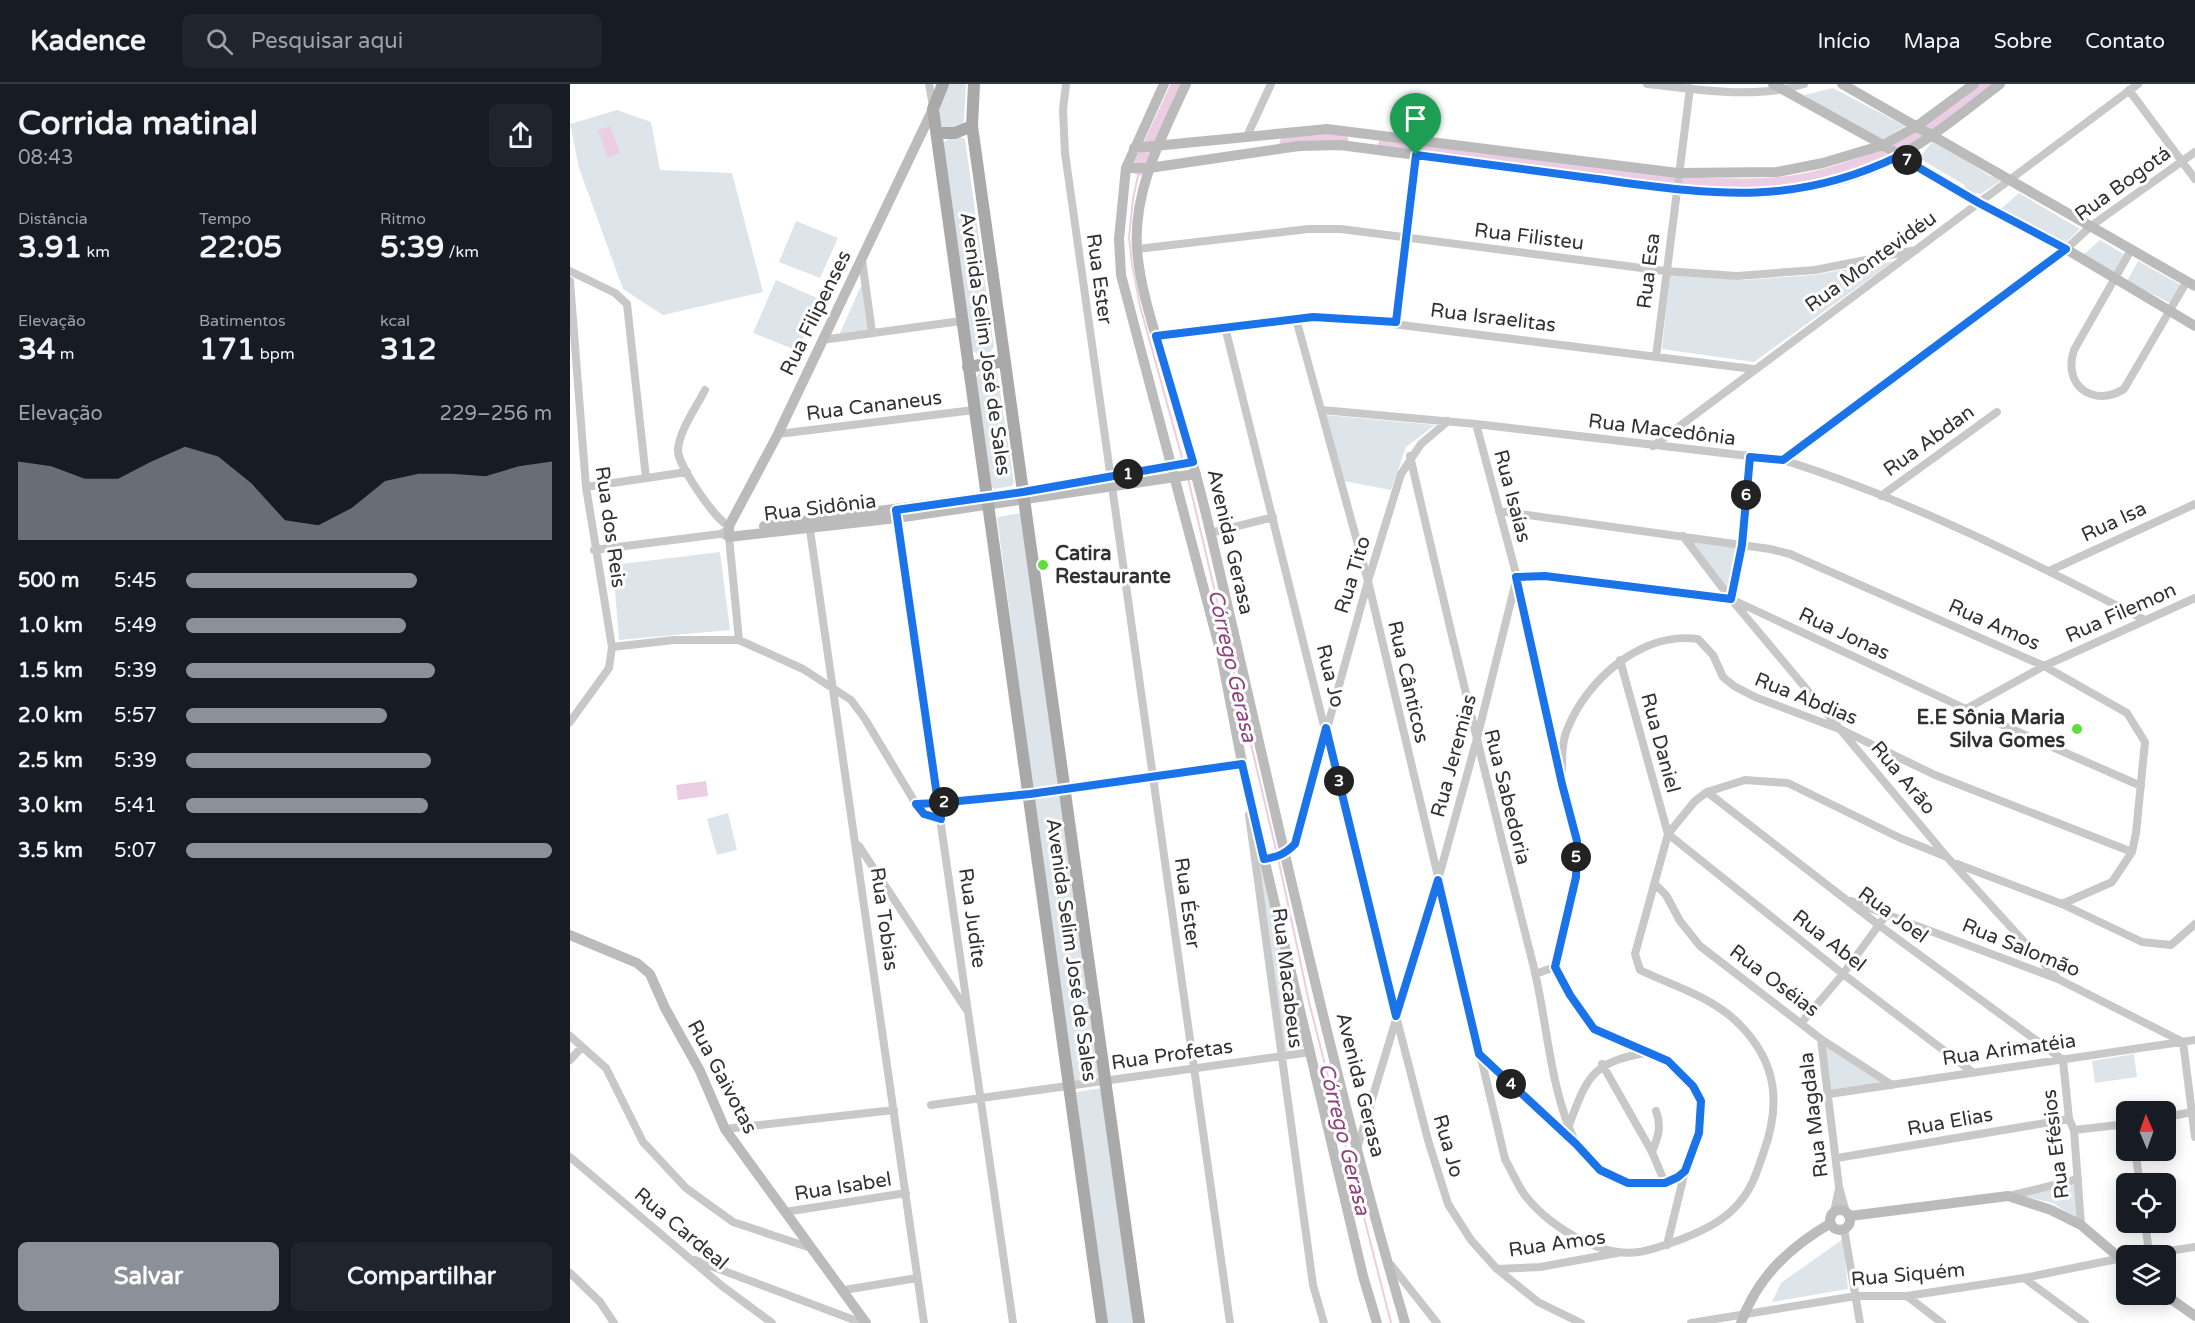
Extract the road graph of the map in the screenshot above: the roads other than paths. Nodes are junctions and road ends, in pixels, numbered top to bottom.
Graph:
1 (929, 84) edge
2 (943, 84) edge
3 (974, 84) edge
4 (1066, 84) edge
5 (1164, 84) edge
6 (1186, 84) edge
7 (1271, 84) edge
8 (1647, 84) edge
9 (1773, 84) edge
10 (1804, 84) edge
11 (1842, 84) edge
12 (1974, 84) edge
13 (2000, 84) edge
14 (2138, 84) edge
15 (1690, 88) junction
16 (1784, 90) junction
17 (2130, 90) junction
18 (933, 109) junction
19 (972, 126) junction
20 (1924, 130) junction
21 (937, 133) junction
22 (1247, 136) junction
23 (1417, 147) junction
24 (1148, 148) junction
25 (1891, 150) junction
26 (2195, 152) edge
27 (2182, 162) junction
28 (1140, 168) junction
29 (2010, 179) junction
30 (2195, 179) edge
31 (1677, 181) junction
32 (1979, 203) junction
33 (2091, 226) junction
34 (1406, 237) junction
35 (1137, 249) junction
36 (2066, 249) junction
37 (1917, 250) junction
38 (2131, 250) junction
39 (862, 260) junction
40 (570, 271) edge
41 (1665, 271) junction
42 (2115, 279) junction
43 (570, 281) edge
44 (2191, 283) edge
45 (2169, 311) junction
46 (1296, 319) junction
47 (961, 321) junction
48 (1396, 322) junction
49 (2195, 326) edge
50 (1225, 327) junction
51 (872, 332) junction
52 (1156, 336) junction
53 (822, 339) junction
54 (1656, 357) junction
55 (1005, 361) junction
56 (968, 367) junction
57 (1753, 369) junction
58 (705, 390) dead end
59 (974, 410) junction
60 (1322, 410) junction
61 (1996, 412) dead end
62 (1448, 421) junction
63 (1476, 424) junction
64 (778, 434) junction
65 (1653, 446) junction
66 (1410, 456) junction
67 (1750, 457) junction
68 (1783, 460) junction
69 (1190, 462) junction
70 (1173, 466) junction
71 (687, 471) junction
72 (1185, 476) junction
73 (646, 478) junction
74 (1111, 483) junction
75 (586, 487) junction
76 (1023, 496) junction
77 (1881, 496) junction
78 (987, 501) junction
79 (2195, 504) edge
80 (1498, 512) junction
81 (896, 514) junction
82 (1273, 518) junction
83 (810, 524) junction
84 (727, 532) junction
85 (1210, 533) junction
86 (1683, 536) junction
87 (1742, 545) junction
88 (594, 550) junction
89 (2049, 571) junction
90 (1516, 577) junction
91 (1368, 581) junction
92 (2195, 598) edge
93 (1731, 599) junction
94 (2145, 620) junction
95 (739, 640) junction
96 (612, 647) junction
97 (1620, 660) junction
98 (2044, 666) junction
99 (833, 687) junction
100 (1966, 709) junction
101 (570, 722) edge
102 (1326, 728) junction
103 (1842, 730) junction
104 (1476, 742) junction
105 (1242, 764) junction
106 (1152, 778) junction
107 (1245, 778) junction
108 (1562, 784) junction
109 (2141, 786) junction
110 (1065, 789) junction
111 (1707, 792) junction
112 (1030, 794) junction
113 (938, 803) junction
114 (916, 804) junction
115 (941, 819) junction
116 (1668, 834) junction
117 (857, 842) junction
118 (2132, 852) junction
119 (1283, 855) junction
120 (1266, 859) junction
121 (1950, 859) junction
122 (1438, 880) junction
123 (1655, 884) junction
124 (1842, 898) junction
125 (2062, 904) junction
126 (1887, 914) junction
127 (2195, 924) edge
128 (1880, 926) junction
129 (570, 935) edge
130 (1555, 967) junction
131 (1535, 974) junction
132 (1843, 974) junction
133 (2058, 979) junction
134 (968, 1012) junction
135 (1396, 1016) junction
136 (1802, 1022) junction
137 (570, 1036) edge
138 (1821, 1039) junction
139 (2195, 1040) edge
140 (2183, 1041) junction
141 (582, 1047) junction
142 (1311, 1052) junction
143 (1652, 1052) junction
144 (1479, 1054) junction
145 (1281, 1056) junction
146 (570, 1060) edge
147 (2063, 1060) junction
148 (1602, 1064) junction
149 (1194, 1067) junction
150 (1971, 1071) junction
151 (1106, 1081) junction
152 (1892, 1085) junction
153 (1069, 1086) junction
154 (1829, 1094) junction
155 (981, 1099) junction
156 (931, 1105) dead end
157 (894, 1110) junction
158 (1656, 1112) dead end
159 (2192, 1112) junction
160 (2176, 1115) edge
161 (2069, 1119) junction
162 (2116, 1125) edge
163 (1568, 1128) junction
164 (725, 1129) junction
165 (2074, 1130) junction
166 (2195, 1137) edge
167 (1576, 1144) junction
168 (1358, 1149) junction
169 (1652, 1152) junction
170 (570, 1157) edge
171 (1837, 1158) junction
172 (1685, 1171) junction
173 (2078, 1179) junction
174 (1665, 1183) junction
175 (1839, 1187) junction
176 (906, 1193) junction
177 (2008, 1196) junction
178 (785, 1212) junction
179 (1848, 1214) junction
180 (1833, 1218) junction
181 (2081, 1225) junction
182 (1844, 1229) junction
183 (1667, 1245) junction
184 (2195, 1246) edge
185 (812, 1249) junction
186 (2176, 1249) edge
187 (1622, 1252) junction
188 (2116, 1253) edge
189 (1384, 1254) junction
190 (689, 1258) junction
191 (2116, 1262) edge
192 (1497, 1269) junction
193 (570, 1274) edge
194 (917, 1278) junction
195 (2024, 1278) junction
196 (844, 1290) junction
197 (1856, 1296) junction
198 (1907, 1296) junction
199 (2176, 1303) edge
200 (2194, 1316) edge
201 (1743, 1318) edge
202 (614, 1323) edge
203 (772, 1323) edge
204 (864, 1323) edge
205 (924, 1323) edge
206 (1012, 1323) edge
207 (1102, 1323) edge
208 (1139, 1323) edge
209 (1230, 1323) edge
210 (1324, 1323) edge
211 (1377, 1323) edge
212 (1405, 1323) edge
213 (1437, 1323) edge
214 (1581, 1323) edge
215 (1691, 1323) edge
216 (1860, 1323) edge
217 (1942, 1323) edge
218 (2085, 1323) edge

1 - 18 street
2 - 18 main road
3 - 19 main road, Avenida Selim José de Sales
4 - 74 street, Rua Ester
5 - 24 street, Avenida Gerasa
6 - 24 street, Avenida Gerasa
7 - 22 street
8 - 15 street
9 - 16 street
10 - 16 street
11 - 20 street
12 - 20 street
13 - 20 street
14 - 17 street, Rua Montevidéu
15 - 16 street
15 - 31 street, Rua Esa
16 - 25 street
17 - 27 street
17 - 29 street, Rua Montevidéu
18 - 21 main road, Avenida Selim José de Sales
18 - 39 street, Rua Filipenses
19 - 21 main road
19 - 55 main road, Avenida Selim José de Sales
20 - 25 street
20 - 25 street
20 - 29 street
21 - 47 main road, Avenida Selim José de Sales
22 - 23 street
22 - 24 street
23 - 28 street
23 - 31 street
23 - 31 street
23 - 34 street
24 - 28 street, Avenida Gerasa
24 - 28 street
25 - 31 street
25 - 31 street
25 - 32 street
26 - 27 street, Rua Bogotá
27 - 30 street
27 - 33 street, Rua Bogotá
28 - 35 street, Avenida Gerasa
28 - 70 street, Avenida Gerasa
29 - 32 street, Rua Montevidéu
29 - 33 street
31 - 41 street, Rua Esa
32 - 36 street
32 - 37 street, Rua Montevidéu
33 - 36 street, Rua Bogotá
33 - 38 street
34 - 35 street, Rua Filisteu
34 - 41 street, Rua Filisteu
34 - 48 street
35 - 52 street, Avenida Gerasa
36 - 42 street
36 - 68 street, Rua Bogotá
37 - 41 street, Rua Filisteu
37 - 57 street, Rua Montevidéu
38 - 42 street
38 - 44 street
39 - 51 street
39 - 53 street, Rua Filipenses
40 - 73 street
41 - 54 street, Rua Esa
42 - 45 street
42 - 45 street
43 - 75 street, Rua dos Reis
44 - 45 street
45 - 49 street
46 - 48 street, Rua Israelitas
46 - 50 street, Rua Israelitas
46 - 60 street, Rua Cânticos
47 - 51 street
47 - 56 main road, Avenida Selim José de Sales
48 - 54 street, Rua Israelitas
50 - 52 street, Rua Israelitas
50 - 82 street, Rua Jo
51 - 53 street
52 - 69 street, Avenida Gerasa
53 - 64 street, Rua Filipenses
54 - 57 street, Rua Israelitas
55 - 56 main road
55 - 76 main road, Avenida Selim José de Sales
56 - 59 main road, Avenida Selim José de Sales
57 - 65 street, Rua Montevidéu
58 - 71 street
59 - 64 street, Rua Cananeus
59 - 78 main road, Avenida Selim José de Sales
60 - 62 street, Rua Macedônia
60 - 91 street, Rua Cânticos
61 - 77 street, Rua Abdan
62 - 63 street, Rua Macedônia
62 - 66 street, Rua Tito
63 - 65 street, Rua Macedônia
63 - 80 street, Rua Isaías
64 - 84 street, Rua Filipenses
65 - 67 street, Rua Macedônia
66 - 91 street, Rua Tito
66 - 104 street, Rua Sabedoria
67 - 68 street, Rua Macedônia
67 - 87 street
68 - 77 street, Rua Macedônia
69 - 70 street, Rua Sidônia
69 - 72 street, Avenida Gerasa
70 - 72 street, Avenida Gerasa
70 - 74 street, Rua Sidônia
71 - 73 street
71 - 84 street
72 - 74 street, Rua Sidônia
72 - 85 street, Avenida Gerasa
72 - 105 street, Avenida Gerasa
73 - 75 street
74 - 76 street, Rua Sidônia
74 - 106 street, Rua Éster
75 - 88 street, Rua dos Reis
76 - 78 street, Rua Sidônia
76 - 110 main road, Avenida Selim José de Sales
77 - 89 street, Rua Macedônia
78 - 81 street, Rua Sidônia
78 - 112 main road, Avenida Selim José de Sales
79 - 89 street, Rua Isa
80 - 86 street, Rua Amos
80 - 90 street, Rua Isaías
81 - 83 street, Rua Sidônia
81 - 113 street, Rua Judite
82 - 85 street
82 - 102 street, Rua Jo
83 - 84 street, Rua Sidônia
83 - 99 street, Rua Tobias
84 - 88 street, Rua Sidônia
84 - 95 street
85 - 119 street, Avenida Gerasa
86 - 87 street, Rua Amos
86 - 93 street, Rua Arão
87 - 93 street
87 - 98 street, Rua Amos
88 - 96 street, Rua dos Reis
89 - 94 street, Rua Macedônia
90 - 93 street, Rua Jonas
90 - 104 street, Rua Jeremias
90 - 108 street, Rua Isaías
91 - 102 street, Rua Tito
91 - 122 street, Rua Cânticos
92 - 94 street, Rua Filemon
93 - 100 street, Rua Jonas
93 - 103 street, Rua Arão
94 - 98 street, Rua Filemon
95 - 96 street
95 - 99 street
96 - 101 street, Rua dos Reis
97 - 103 street, Rua Abdias
97 - 108 street, Rua Abdias
97 - 116 street, Rua Daniel
98 - 100 street, Rua Filemon
98 - 109 street, Rua Amos
99 - 114 street
99 - 117 street, Rua Tobias
100 - 109 street, Rua Jonas
102 - 119 street, Rua Tito
102 - 135 street, Rua Jo
103 - 118 street, Rua Abdias
103 - 121 street, Rua Arão
104 - 122 street, Rua Jeremias
104 - 131 street, Rua Sabedoria
105 - 106 street
105 - 107 street, Avenida Gerasa
106 - 110 street
106 - 149 street, Rua Éster
107 - 120 street, Avenida Gerasa
107 - 145 street, Rua Macabeus
108 - 130 street, Rua Isaías
109 - 118 street, Rua Amos
110 - 112 street
110 - 151 main road, Avenida Selim José de Sales
111 - 116 street, Rua Amos
111 - 121 street, Rua Amos
111 - 124 street, Rua Joel
112 - 113 street
112 - 153 main road, Avenida Selim José de Sales
113 - 114 street
113 - 115 street, Rua Judite
114 - 115 street
115 - 134 street, Rua Judite
116 - 123 street, Rua Amos
116 - 132 street, Rua Abel
117 - 134 street
117 - 157 street, Rua Tobias
118 - 125 street, Rua Amos
119 - 120 street
119 - 168 street, Avenida Gerasa
120 - 142 street, Avenida Gerasa
121 - 125 street, Rua Amos
121 - 133 street, Rua Arão
122 - 135 street, Rua Jeremias
122 - 144 street, Rua Cânticos
123 - 136 street, Rua Oséias
123 - 183 street, Rua Amos
124 - 126 street, Rua Salomão
124 - 128 street, Rua Joel
125 - 127 street
126 - 128 street
126 - 133 street, Rua Salomão
128 - 132 street
128 - 147 street, Rua Joel
129 - 164 street, Rua Gaivotas
130 - 131 street
130 - 143 street
131 - 163 street, Rua Sabedoria
132 - 136 street
132 - 150 street, Rua Abel
133 - 140 street, Rua Salomão
134 - 155 street, Rua Judite
135 - 168 street, Rua Jeremias
135 - 192 street, Rua Jo
136 - 138 street, Rua Oséias
137 - 141 street
138 - 152 street, Rua Oséias
138 - 154 street, Rua Magdala
139 - 140 street, Rua Arimatéia
140 - 147 street, Rua Arimatéia
140 - 159 street
141 - 146 street
141 - 185 street
142 - 145 street, Rua Profetas
142 - 211 street, Avenida Gerasa
143 - 148 street
143 - 172 street
144 - 167 street
144 - 187 street, Rua Amos
145 - 149 street, Rua Profetas
145 - 210 street, Rua Macabeus
147 - 150 street, Rua Arimatéia
147 - 161 street, Rua Efésios
148 - 163 street
148 - 169 street
149 - 151 street, Rua Profetas
149 - 209 street, Rua Éster
150 - 152 street, Rua Arimatéia
151 - 153 street, Rua Profetas
151 - 208 main road, Avenida Selim José de Sales
152 - 154 street, Rua Arimatéia
153 - 155 street, Rua Profetas
153 - 207 main road, Avenida Selim José de Sales
154 - 171 street, Rua Magdala
155 - 156 street, Rua Profetas
155 - 206 street, Rua Judite
157 - 164 street
157 - 176 street, Rua Tobias
158 - 169 street
159 - 160 street
159 - 166 street
161 - 165 street, Rua Efésios
161 - 171 street, Rua Elias
162 - 165 street
163 - 167 street, Rua Sabedoria
164 - 178 street, Rua Gaivotas
165 - 173 street, Rua Efésios
167 - 174 street
168 - 189 street, Avenida Gerasa
169 - 174 street
170 - 190 street, Rua Cardeal
171 - 175 street, Rua Magdala
172 - 174 street
172 - 183 street
173 - 177 street
173 - 181 street, Rua Efésios
175 - 179 street, Rua Magdala
175 - 180 street, Rua Magdala
176 - 178 street, Rua Isabel
176 - 194 street, Rua Tobias
177 - 179 street
177 - 181 street
178 - 185 street, Rua Gaivotas
179 - 180 street
179 - 182 street
180 - 182 street
180 - 201 street
181 - 188 street
182 - 197 street
183 - 187 street, Rua Amos
184 - 186 street
185 - 196 street, Rua Gaivotas
187 - 192 street, Rua Amos
189 - 212 street, Avenida Gerasa
189 - 213 street
190 - 203 street, Rua Cardeal
190 - 204 street
191 - 195 street, Rua Siquém
192 - 214 street, Rua Jo
193 - 202 street
194 - 196 street
194 - 205 street, Rua Tobias
195 - 198 street, Rua Siquém
195 - 218 street
196 - 204 street, Rua Gaivotas
197 - 198 street, Rua Siquém
197 - 201 street, Rua Siquém
197 - 216 street
198 - 217 street
199 - 200 street
201 - 215 street, Rua Siquém

